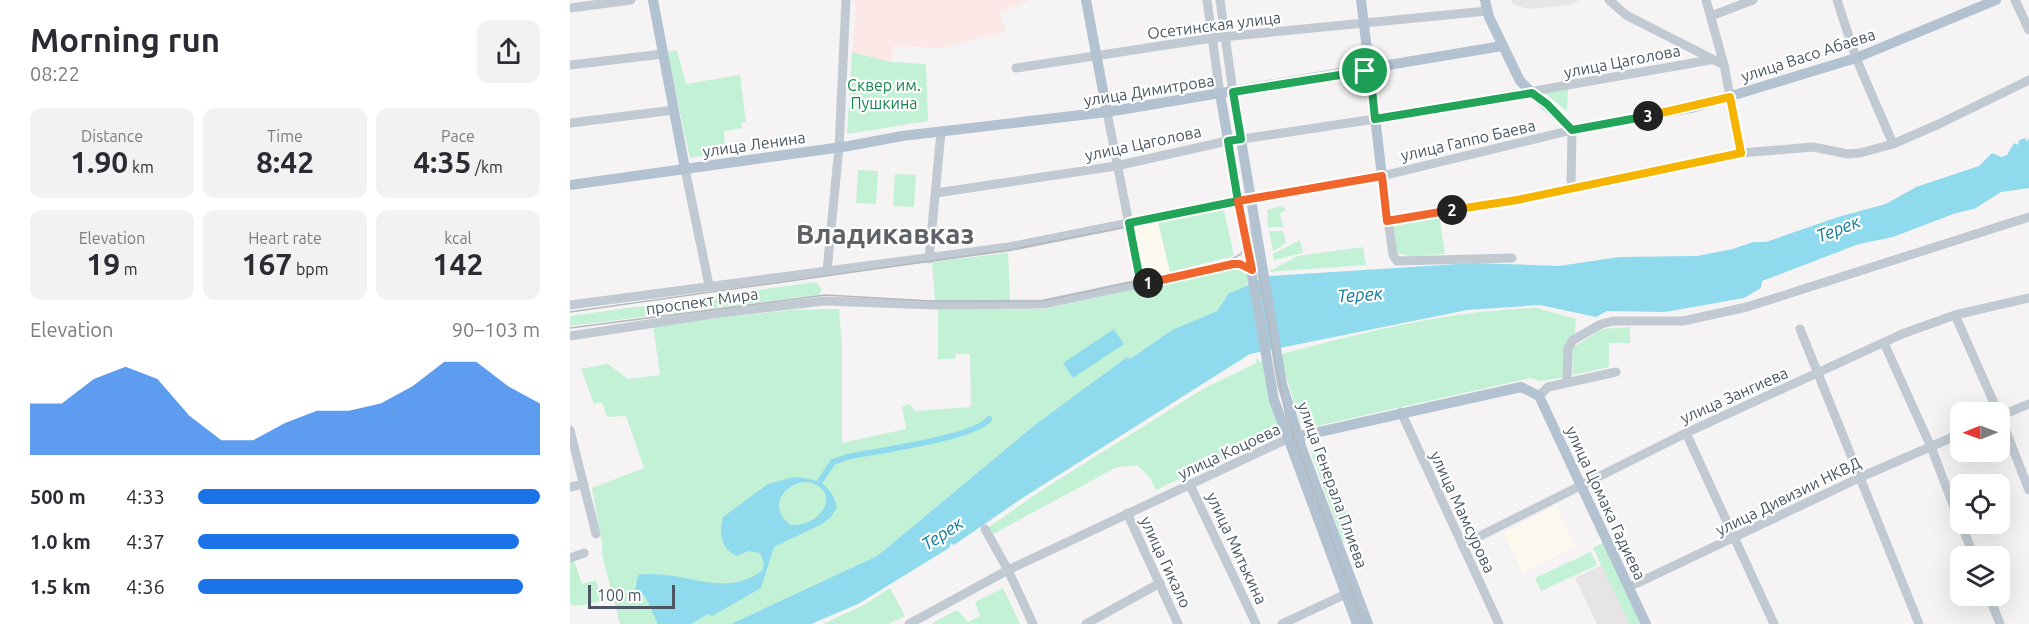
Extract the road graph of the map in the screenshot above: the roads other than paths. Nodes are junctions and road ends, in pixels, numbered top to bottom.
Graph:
1 (631, 0) edge
2 (653, 0) edge
3 (846, 0) edge
4 (1086, 0) edge
5 (1207, 0) edge
6 (1220, 0) edge
7 (1361, 0) edge
8 (1609, 0) edge
9 (1706, 0) edge
10 (1753, 0) edge
11 (1837, 0) edge
12 (1996, 0) edge
13 (2015, 0) edge
14 (1486, 6) edge
15 (570, 8) edge
16 (1711, 16) junction
17 (1363, 24) junction
18 (2029, 30) edge
19 (1224, 37) junction
20 (1212, 38) junction
21 (1502, 46) junction
22 (663, 54) junction
23 (1097, 57) junction
24 (1856, 58) junction
25 (1710, 60) junction
26 (570, 65) edge
27 (1724, 66) junction
28 (1016, 68) dead end
29 (1370, 70) junction
30 (2029, 80) edge
31 (1233, 92) junction
32 (1532, 93) junction
33 (1220, 94) junction
34 (1730, 97) junction
35 (674, 110) junction
36 (1107, 112) junction
37 (1375, 119) junction
38 (570, 123) edge
39 (1572, 130) junction
40 (941, 132) junction
41 (1241, 139) junction
42 (1228, 141) junction
43 (1893, 144) junction
44 (839, 147) junction
45 (1741, 153) junction
46 (1116, 166) junction
47 (685, 168) junction
48 (1382, 176) junction
49 (570, 185) edge
50 (1571, 188) junction
51 (936, 193) junction
52 (1251, 200) junction
53 (1238, 201) junction
54 (2029, 216) edge
55 (1387, 221) junction
56 (1129, 223) junction
57 (1512, 258) dead end
58 (929, 259) junction
59 (827, 271) junction
60 (1256, 271) junction
61 (708, 281) junction
62 (1141, 285) junction
63 (2029, 297) edge
64 (570, 304) edge
65 (1955, 315) junction
66 (1800, 330) dead end
67 (570, 336) edge
68 (1884, 343) junction
69 (1616, 372) dead end
70 (1818, 375) junction
71 (1567, 382) junction
72 (1539, 396) junction
73 (1993, 402) edge
74 (2029, 404) edge
75 (2010, 411) edge
76 (1401, 412) junction
77 (570, 430) edge
78 (1686, 433) junction
79 (1293, 438) junction
80 (1950, 438) edge
81 (2010, 442) edge
82 (1931, 447) junction
83 (1861, 477) junction
84 (1581, 483) junction
85 (584, 484) junction
86 (1190, 485) junction
87 (570, 487) edge
88 (2029, 490) edge
89 (1950, 495) edge
90 (1127, 513) junction
91 (985, 529) dead end
92 (596, 534) dead end
93 (1736, 538) junction
94 (1462, 545) junction
95 (584, 553) dead end
96 (570, 558) edge
97 (1008, 570) junction
98 (1160, 583) junction
99 (1629, 587) junction
100 (1350, 592) junction
101 (1993, 606) edge
102 (909, 624) edge
103 (1033, 624) edge
104 (1086, 624) edge
105 (1178, 624) edge
106 (1256, 624) edge
107 (1282, 624) edge
108 (1357, 624) edge
109 (1368, 624) edge
110 (1499, 624) edge
111 (1646, 624) edge
112 (1774, 624) edge
113 (1919, 624) edge
114 (2000, 624) edge

1 - 15 street
2 - 22 main road
3 - 44 street
4 - 23 main road
5 - 20 street
6 - 19 street
7 - 17 main road
8 - 25 street
9 - 16 street
10 - 16 street
11 - 24 street
12 - 24 main road, улица Васо Абаева
13 - 18 street
14 - 17 street, Осетинская улица
14 - 21 main road
16 - 27 street
17 - 19 street, Осетинская улица
17 - 29 main road
19 - 20 street, Осетинская улица
19 - 31 street
20 - 23 street, Осетинская улица
20 - 33 street
21 - 29 main road, улица Димитрова
21 - 32 main road
22 - 26 street
22 - 35 main road
23 - 28 street, Осетинская улица
23 - 36 main road
24 - 34 main road, улица Васо Абаева
24 - 43 street
25 - 27 street
25 - 32 street, улица Цаголова
27 - 34 street
29 - 31 main road, улица Димитрова
29 - 37 main road
30 - 43 street
31 - 33 main road, улица Димитрова
31 - 41 main road
32 - 37 street, улица Цаголова
32 - 39 main road
33 - 36 main road, улица Димитрова
33 - 42 main road
34 - 39 main road, улица Гаппо Баева
34 - 45 street
35 - 38 street
35 - 47 main road
36 - 40 main road, улица Димитрова
36 - 46 street
37 - 41 street, улица Цаголова
37 - 48 main road
39 - 48 street, улица Гаппо Баева
39 - 50 street
40 - 44 main road, улица Ленина
40 - 51 street
41 - 42 street, улица Цаголова
41 - 52 main road
42 - 46 street, улица Цаголова
42 - 53 main road
43 - 45 street
44 - 47 main road, улица Ленина
44 - 59 street
45 - 50 street
46 - 51 street, улица Цаголова
46 - 56 street
47 - 49 main road, улица Ленина
47 - 61 street
48 - 52 main road, улица Гаппо Баева
48 - 55 street
50 - 55 street
51 - 58 street
52 - 53 main road, улица Гаппо Баева
52 - 60 main road
53 - 56 street, улица Гаппо Баева
53 - 60 main road
54 - 71 street
55 - 57 street
56 - 58 street, улица Гаппо Баева
56 - 62 street
58 - 59 street, проспект Мира
59 - 61 street, проспект Мира
60 - 62 street, проспект Мира
60 - 79 main road, улица Генерала Плиева
61 - 64 street, проспект Мира
62 - 67 street, проспект Мира
63 - 65 street, улица Зангиева
65 - 68 street, улица Зангиева
65 - 73 street
66 - 70 street
68 - 70 street, улица Зангиева
68 - 82 street
69 - 71 street
70 - 78 street, улица Зангиева
70 - 83 street
71 - 72 street
72 - 76 main road, улица Коцоева
72 - 84 main road, улица Цомака Гадиева
74 - 75 street
76 - 79 main road, улица Коцоева
76 - 94 street, улица Мамсурова
77 - 85 street
78 - 84 street, улица Зангиева
78 - 93 street
79 - 86 street, улица Коцоева
79 - 100 main road, улица Генерала Плиева
80 - 82 street, улица Дивизии НКВД
81 - 88 street
82 - 83 street, улица Дивизии НКВД
82 - 89 street
83 - 93 street, улица Дивизии НКВД
83 - 113 street
84 - 94 street, улица Зангиева
84 - 99 main road, улица Цомака Гадиева
85 - 87 street
85 - 92 street
86 - 90 street, улица Коцоева
86 - 106 street, улица Митькина
90 - 97 street, улица Коцоева
90 - 98 street, улица Гикало
91 - 97 street
93 - 99 street, улица Дивизии НКВД
93 - 112 street
94 - 110 street, улица Мамсурова
95 - 96 street
97 - 102 street, улица Коцоева
97 - 103 street
98 - 104 street
98 - 105 street, улица Гикало
99 - 111 main road, улица Цомака Гадиева
100 - 107 street
100 - 108 main road, улица Генерала Плиева
100 - 109 main road, улица Генерала Плиева
101 - 114 street

